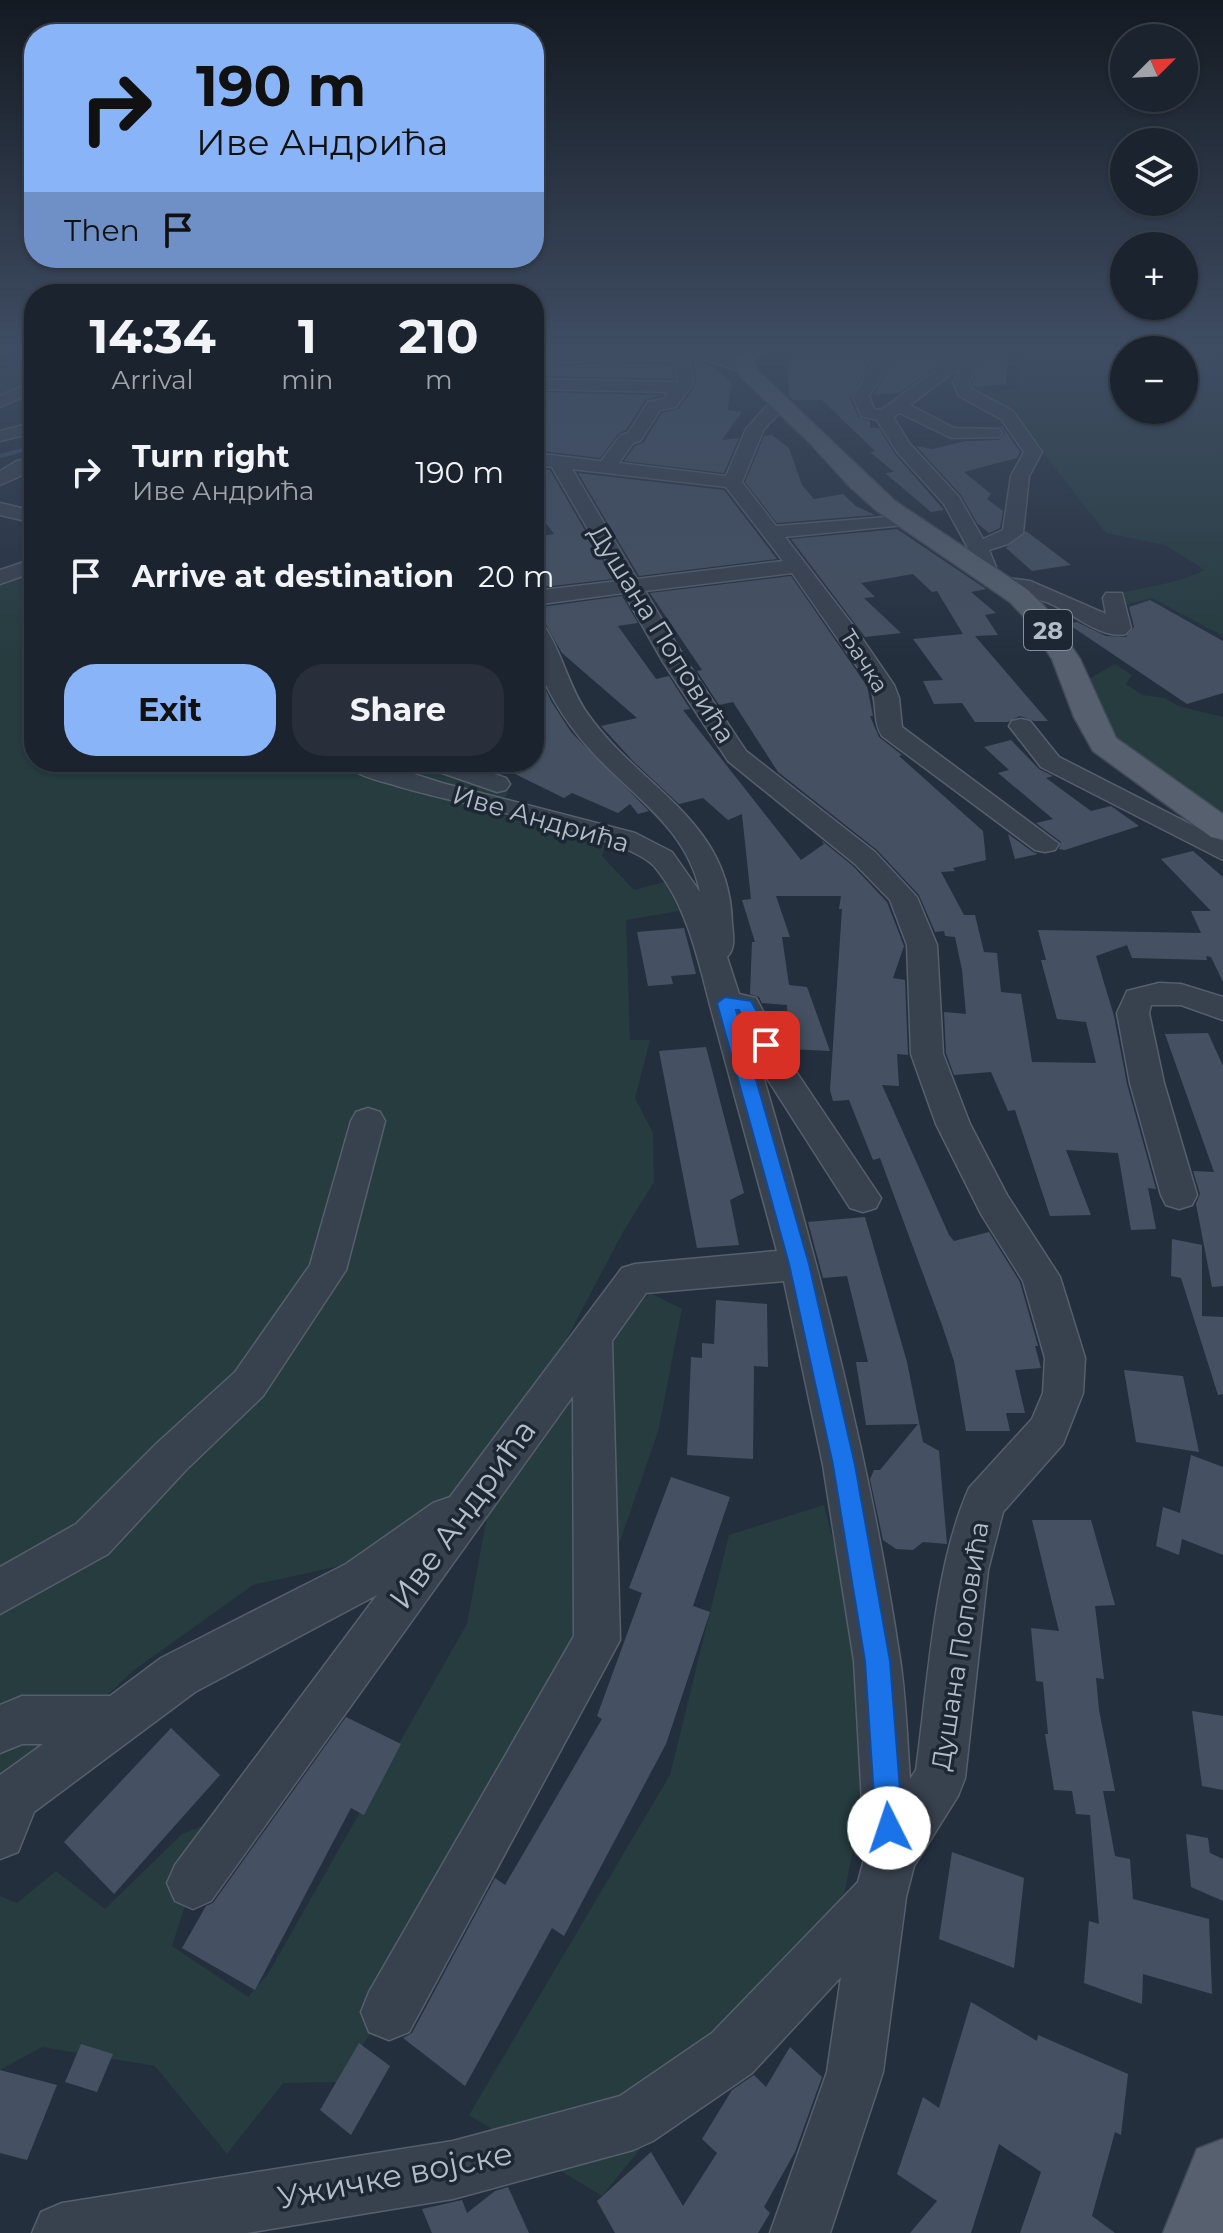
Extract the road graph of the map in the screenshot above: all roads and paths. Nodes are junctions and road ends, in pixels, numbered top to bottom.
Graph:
1 (619, 450) edge
2 (747, 450) edge
3 (826, 450) edge
4 (908, 450) edge
5 (1032, 450) edge
6 (546, 461) edge
7 (24, 465) edge
8 (606, 468) junction
9 (0, 479) edge
10 (732, 482) junction
11 (0, 509) edge
12 (24, 514) edge
13 (24, 517) edge
14 (904, 519) junction
15 (0, 520) edge
16 (770, 533) junction
17 (797, 566) junction
18 (986, 567) junction
19 (24, 568) edge
20 (0, 578) edge
21 (630, 588) junction
22 (544, 597) edge
23 (1114, 598) dead end
24 (544, 650) edge
25 (1021, 726) dead end
26 (380, 772) edge
27 (464, 772) edge
28 (598, 830) junction
29 (1223, 830) edge
30 (1045, 844) dead end
31 (1223, 852) edge
32 (721, 986) junction
33 (1223, 1009) edge
34 (368, 1121) dead end
35 (1179, 1195) dead end
36 (863, 1198) dead end
37 (799, 1264) junction
38 (592, 1337) junction
39 (474, 1498) junction
40 (0, 1592) edge
41 (117, 1720) junction
42 (0, 1729) edge
43 (0, 1834) edge
44 (886, 1876) junction
45 (193, 1883) dead end
46 (389, 2012) dead end
47 (1223, 2175) edge
48 (62, 2233) edge
49 (800, 2233) edge
50 (1200, 2233) edge

1 - 8 street
2 - 10 street
3 - 14 main road, 28
4 - 18 street
5 - 18 street
6 - 8 street
6 - 21 street, Душана Поповића
7 - 9 street
8 - 10 street
10 - 16 street, Ђачка
11 - 12 street
13 - 15 street
14 - 16 street
14 - 18 main road, 28
16 - 17 street, Ђачка
17 - 21 street
17 - 30 street, Ђачка
18 - 23 street
18 - 29 main road, 28
19 - 20 street
21 - 22 street
21 - 44 street, Душана Поповића
24 - 32 street
25 - 31 street
26 - 28 street, Иве Андрића
27 - 28 street
28 - 32 street, Иве Андрића
32 - 36 street
32 - 37 street, Иве Андрића
33 - 35 street
34 - 40 street
37 - 38 street, Иве Андрића
37 - 44 street, Иве Андрића
38 - 39 street, Иве Андрића
38 - 46 street
39 - 41 street
39 - 45 street, Иве Андрића
41 - 42 street
41 - 43 street
44 - 48 street, Ужичке војске
44 - 49 street, Иве Андрића
47 - 50 main road

